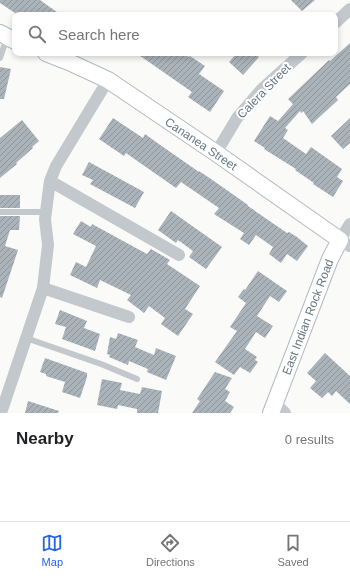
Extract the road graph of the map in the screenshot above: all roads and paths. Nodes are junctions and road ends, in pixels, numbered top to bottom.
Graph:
1 (350, 9) edge
2 (338, 20) edge
3 (7, 37) edge
4 (54, 56) edge
5 (296, 56) edge
6 (0, 58) edge
7 (108, 80) junction
8 (216, 153) junction
9 (50, 181) junction
10 (0, 212) edge
11 (46, 212) junction
12 (350, 224) edge
13 (345, 243) edge
14 (179, 254) dead end
15 (43, 288) junction
16 (129, 317) dead end
17 (26, 338) junction
18 (137, 379) dead end
19 (277, 410) edge
20 (1, 413) edge

1 - 2 street
3 - 6 lane
4 - 7 street, Cananea Street
5 - 8 street, Calera Street
7 - 8 street, Cananea Street
7 - 9 street
8 - 13 street, Cananea Street
9 - 11 street
9 - 14 street
10 - 11 lane
11 - 15 street
12 - 13 street, East Indian Rock Road
13 - 19 street, East Indian Rock Road
15 - 16 street
15 - 17 street
17 - 18 lane
17 - 20 street

